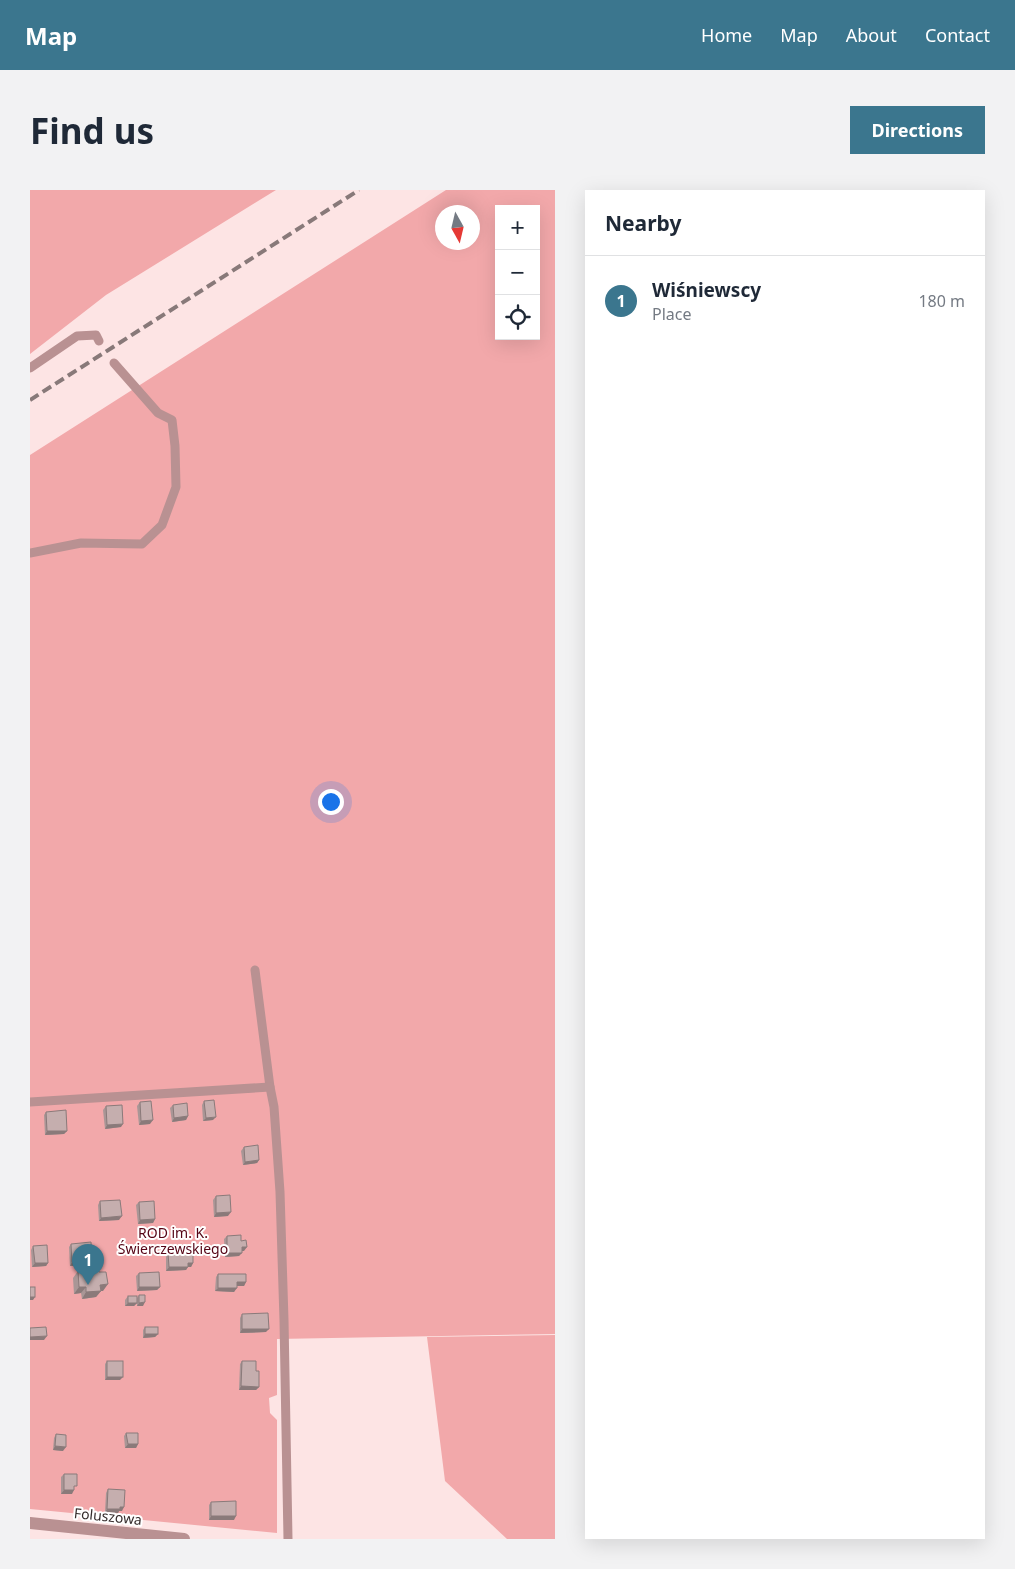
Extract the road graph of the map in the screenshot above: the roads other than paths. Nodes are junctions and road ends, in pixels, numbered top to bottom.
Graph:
1 (99, 341) dead end
2 (114, 363) dead end
3 (30, 368) edge
4 (30, 553) edge
5 (255, 970) dead end
6 (270, 1087) junction
7 (30, 1102) edge
8 (30, 1523) edge
9 (184, 1539) edge
10 (288, 1539) edge

1 - 3 lane
2 - 4 lane
5 - 6 lane
6 - 7 lane
6 - 10 lane
8 - 9 street, Foluszowa

